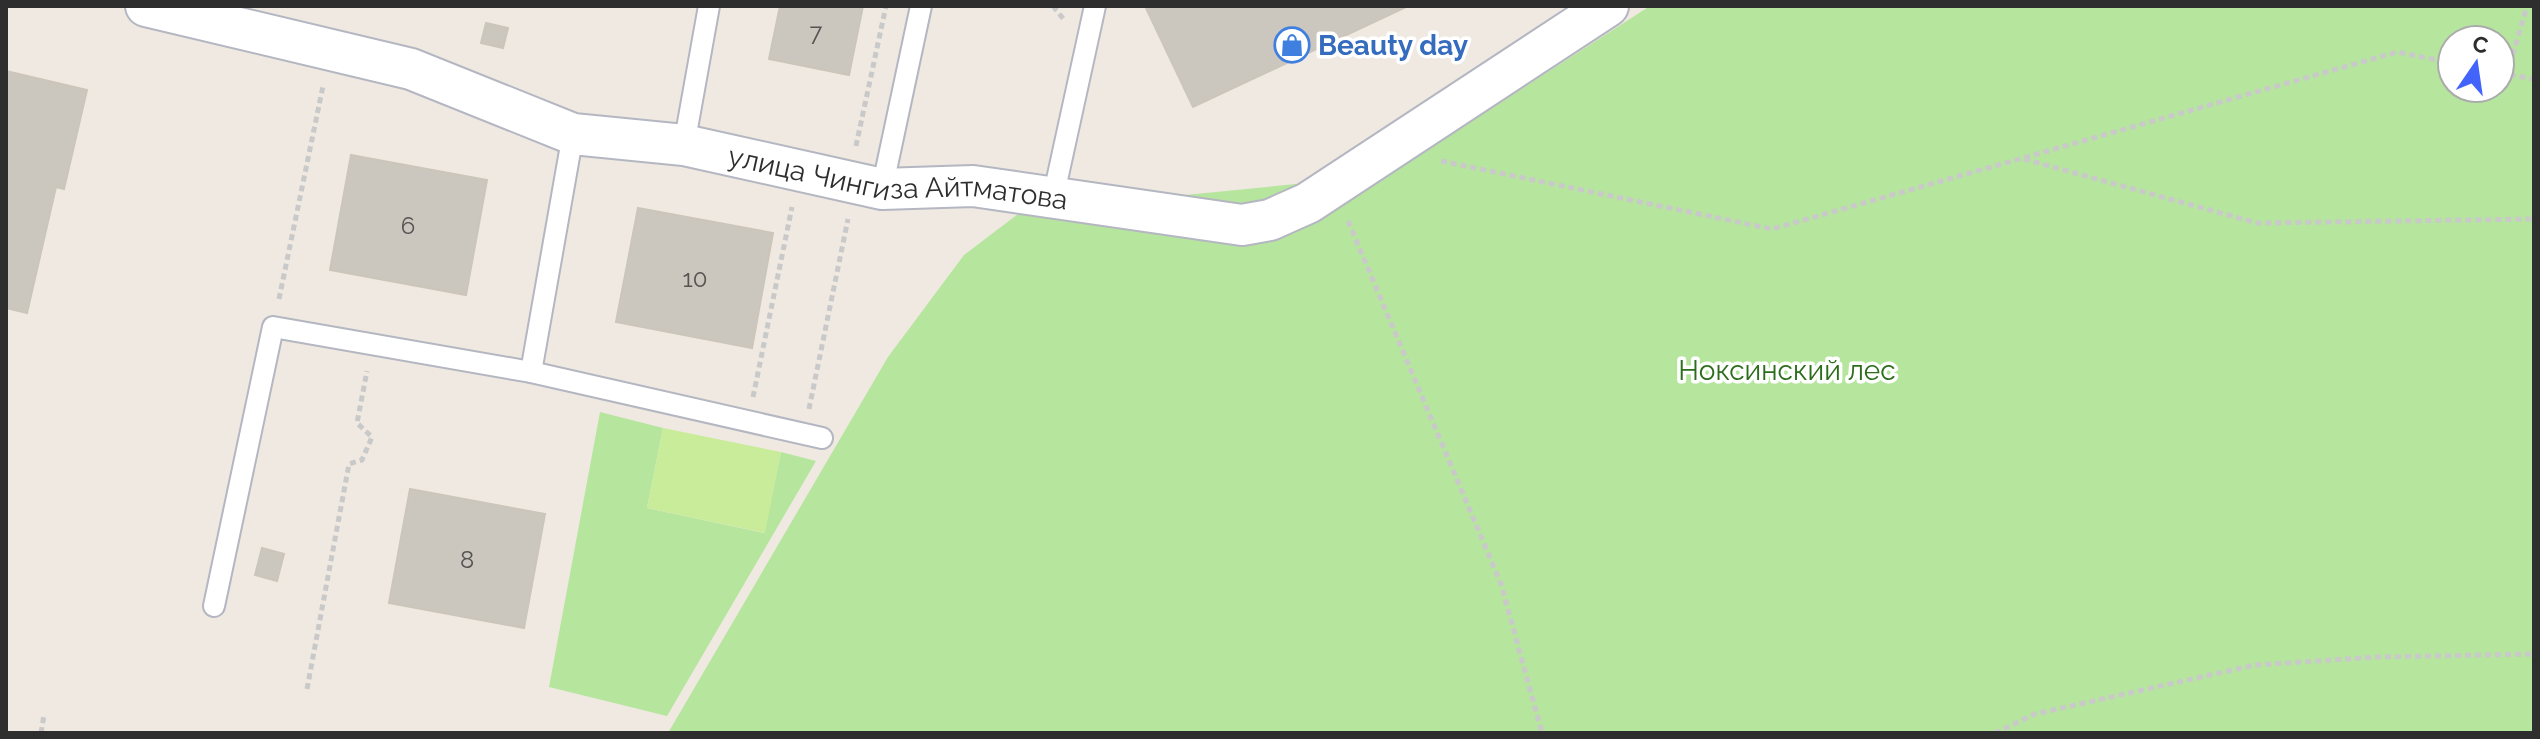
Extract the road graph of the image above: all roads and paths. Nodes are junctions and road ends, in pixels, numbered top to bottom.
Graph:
1 (146, 6) edge
2 (709, 6) edge
3 (886, 6) edge
4 (921, 6) edge
5 (1095, 6) edge
6 (1608, 6) edge
7 (2527, 6) edge
8 (2516, 37) edge
9 (330, 50) junction
10 (2436, 60) edge
11 (573, 134) junction
12 (684, 145) junction
13 (1389, 150) junction
14 (2023, 158) junction
15 (799, 171) junction
16 (868, 186) junction
17 (1334, 187) junction
18 (1053, 198) junction
19 (2534, 219) edge
20 (273, 327) junction
21 (373, 347) junction
22 (531, 372) junction
23 (748, 421) junction
24 (813, 436) joint
25 (214, 606) dead end
26 (2534, 654) edge
27 (307, 689) dead end
28 (44, 715) dead end
29 (41, 733) edge
30 (1542, 733) edge
31 (1995, 733) edge

1 - 9 street, улица Чингиза Айтматова
2 - 12 lane
3 - 16 path
4 - 16 lane
5 - 18 lane
6 - 13 street, улица Чингиза Айтматова
7 - 8 path
9 - 11 street, улица Чингиза Айтматова
9 - 20 path
10 - 14 path
11 - 12 street, улица Чингиза Айтматова
11 - 22 lane
12 - 15 street, улица Чингиза Айтматова
13 - 14 path
13 - 17 street, улица Чингиза Айтматова
14 - 19 path
15 - 16 street, улица Чингиза Айтматова
15 - 23 path
16 - 18 street, улица Чингиза Айтматова
16 - 24 path
17 - 18 street, улица Чингиза Айтматова
17 - 30 path
20 - 21 lane
20 - 25 lane
21 - 22 lane
21 - 27 path
22 - 23 lane
23 - 24 lane
26 - 31 path
28 - 29 path

